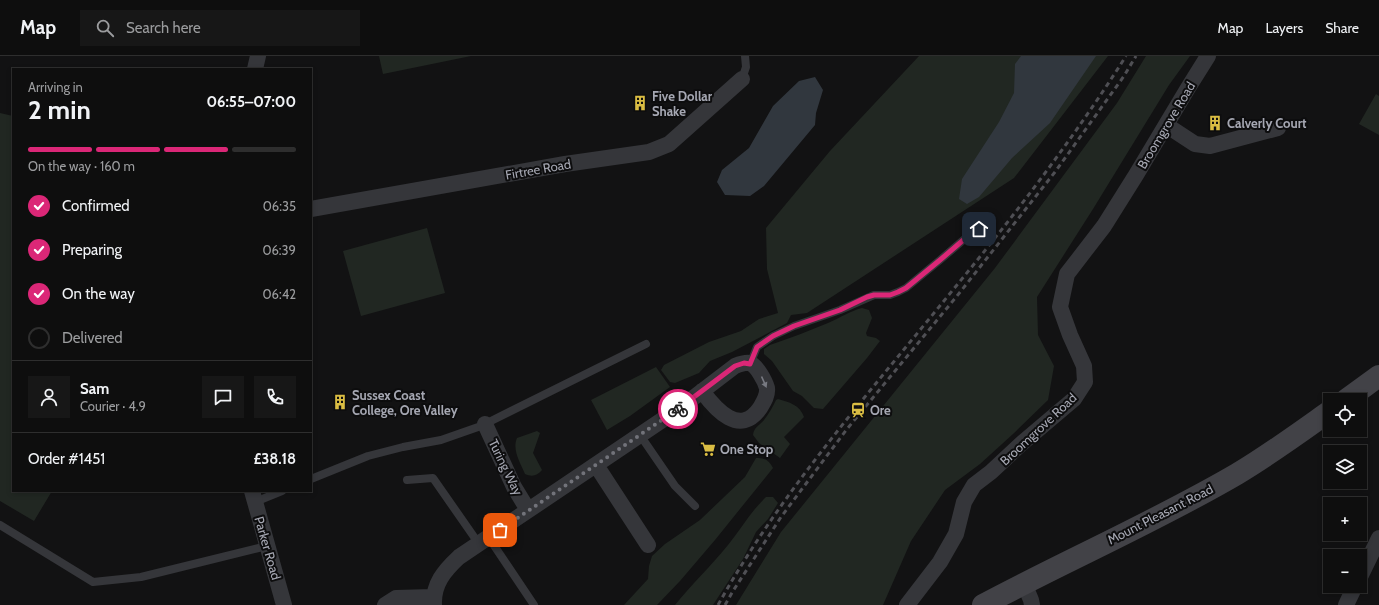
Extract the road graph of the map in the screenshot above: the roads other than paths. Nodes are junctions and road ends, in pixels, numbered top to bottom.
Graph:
1 (258, 56) edge
2 (745, 56) edge
3 (1208, 56) edge
4 (255, 68) edge
5 (742, 79) joint
6 (1166, 124) junction
7 (1278, 128) dead end
8 (312, 209) edge
9 (990, 236) dead end
10 (646, 344) dead end
11 (750, 364) junction
12 (1379, 376) edge
13 (702, 392) junction
14 (1356, 393) edge
15 (1323, 416) edge
16 (485, 424) junction
17 (640, 435) junction
18 (596, 465) junction
19 (312, 479) edge
20 (407, 480) dead end
21 (276, 492) edge
22 (253, 496) edge
23 (695, 506) dead end
24 (528, 510) junction
25 (0, 525) edge
26 (484, 541) junction
27 (1378, 543) edge
28 (648, 545) dead end
29 (267, 546) junction
30 (1367, 564) edge
31 (1024, 583) junction
32 (1352, 593) edge
33 (433, 601) edge
34 (284, 605) edge
35 (384, 605) edge
36 (534, 605) edge
37 (907, 605) edge
38 (984, 605) edge
39 (1032, 605) edge
40 (1346, 605) edge

1 - 4 street
2 - 5 lane
3 - 6 street, Broomgrove Road
5 - 8 street, Firtree Road
6 - 7 street
6 - 37 street, Broomgrove Road
9 - 11 lane
10 - 16 lane
11 - 13 street
11 -> 13 street
12 - 14 street
13 - 17 street
15 - 31 street, Mount Pleasant Road
16 - 19 lane
16 - 24 street, Turing Way
17 - 18 street
17 - 23 lane
18 - 24 street
18 - 28 street
20 - 26 lane
21 - 22 lane
22 - 29 street, Parker Road
24 - 26 street
25 - 29 lane
26 - 33 street
26 - 36 lane
27 - 30 street
29 - 34 street, Parker Road
31 - 38 street, Mount Pleasant Road
31 - 39 street
32 - 40 street
33 - 35 street

